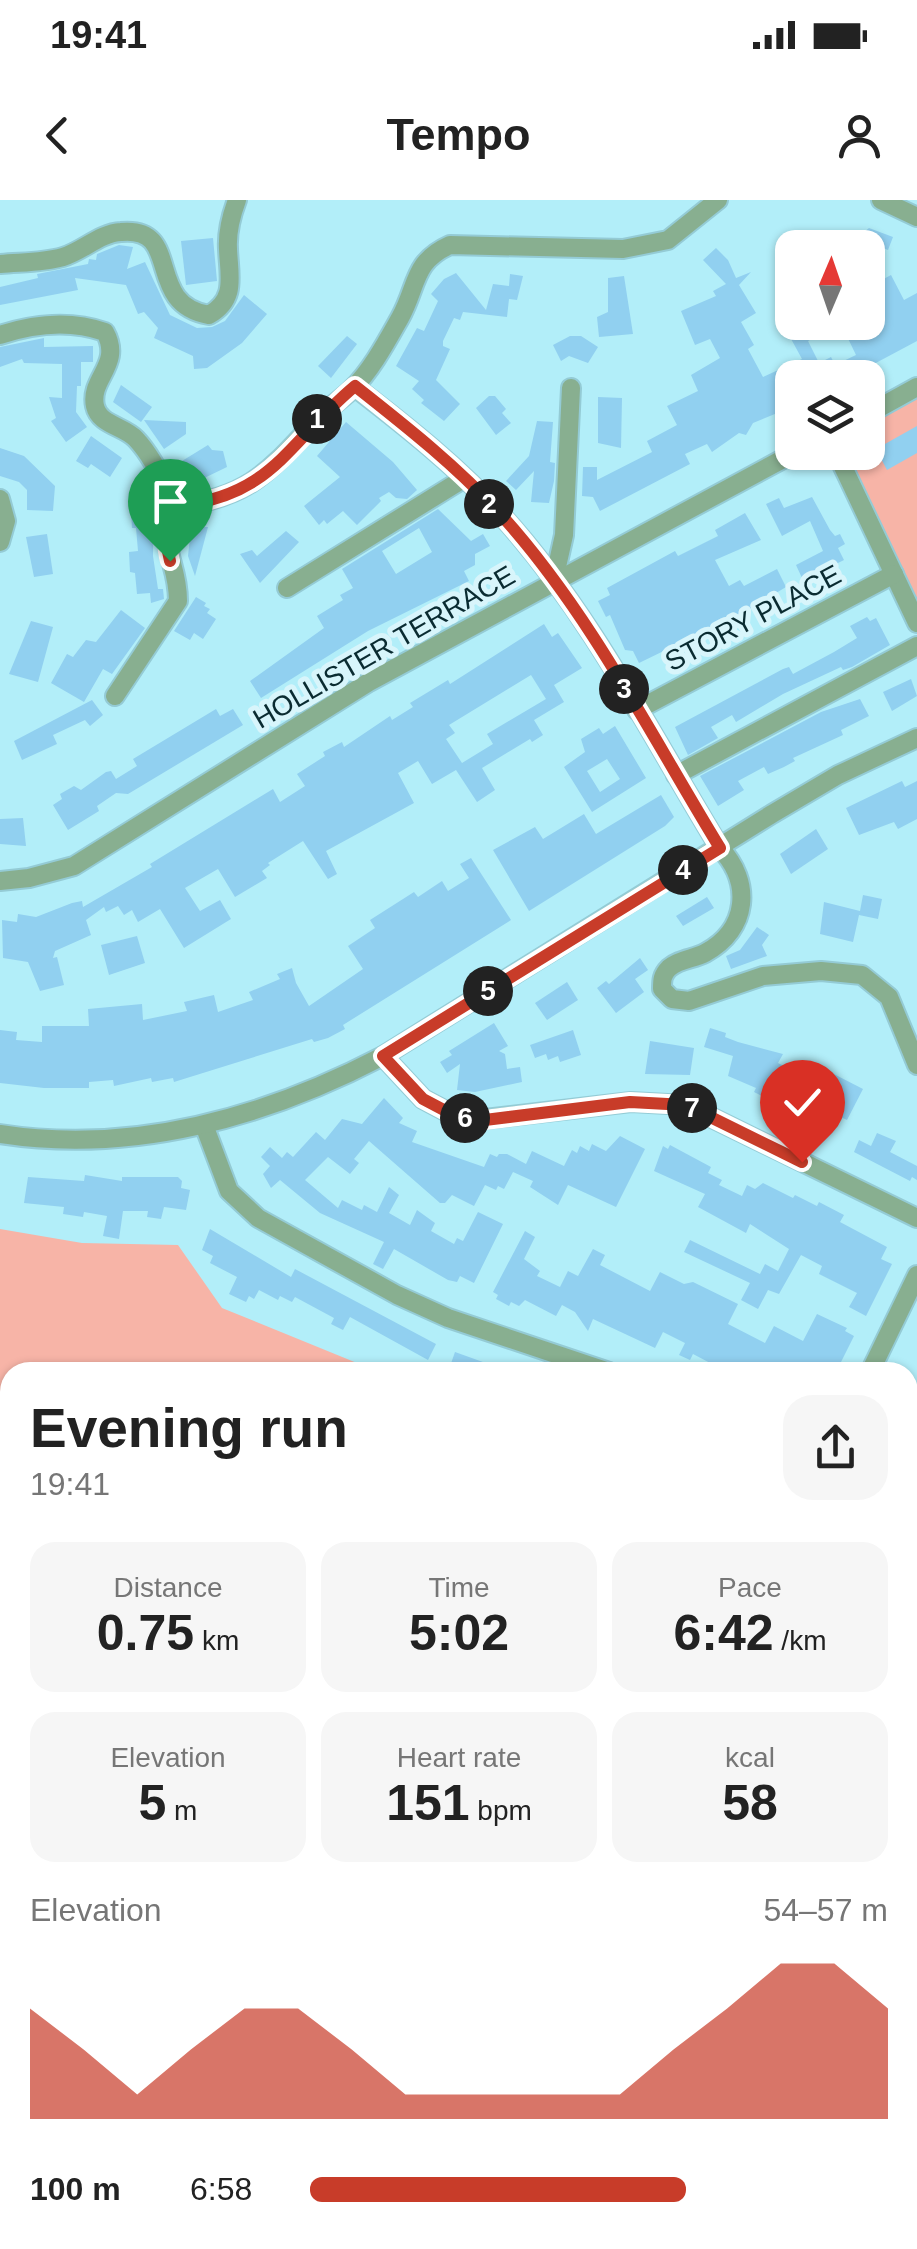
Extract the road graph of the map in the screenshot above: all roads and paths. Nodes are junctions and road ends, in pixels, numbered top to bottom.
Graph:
1 (238, 200) edge
2 (718, 200) edge
3 (881, 200) edge
4 (917, 216) edge
5 (0, 264) edge
6 (0, 336) edge
7 (355, 386) junction
8 (917, 387) edge
9 (571, 388) dead end
10 (885, 405) edge
11 (775, 463) edge
12 (845, 470) edge
13 (463, 478) junction
14 (0, 499) edge
15 (178, 506) junction
16 (0, 542) edge
17 (894, 574) junction
18 (554, 580) junction
19 (286, 588) dead end
20 (917, 623) edge
21 (917, 646) edge
22 (115, 696) dead end
23 (637, 710) junction
24 (917, 738) edge
25 (676, 775) junction
26 (720, 848) junction
27 (0, 881) edge
28 (383, 1056) junction
29 (917, 1066) edge
30 (204, 1125) junction
31 (0, 1134) edge
32 (917, 1218) edge
33 (917, 1275) edge
34 (578, 1362) edge
35 (875, 1362) edge

1 - 5 street
2 - 7 street
3 - 4 street
6 - 15 street
7 - 13 street
7 - 15 street
8 - 10 street
9 - 18 street
11 - 18 street, HOLLISTER TERRACE
12 - 17 street
13 - 18 street
13 - 19 street
14 - 16 street
15 - 22 street
17 - 20 street
17 - 23 street, STORY PLACE
18 - 23 street
18 - 27 street, HOLLISTER TERRACE
21 - 25 street
23 - 25 street
24 - 26 street
25 - 26 street
26 - 28 street
26 - 29 street
28 - 30 street
28 - 32 street
30 - 31 street
30 - 34 street
33 - 35 street

